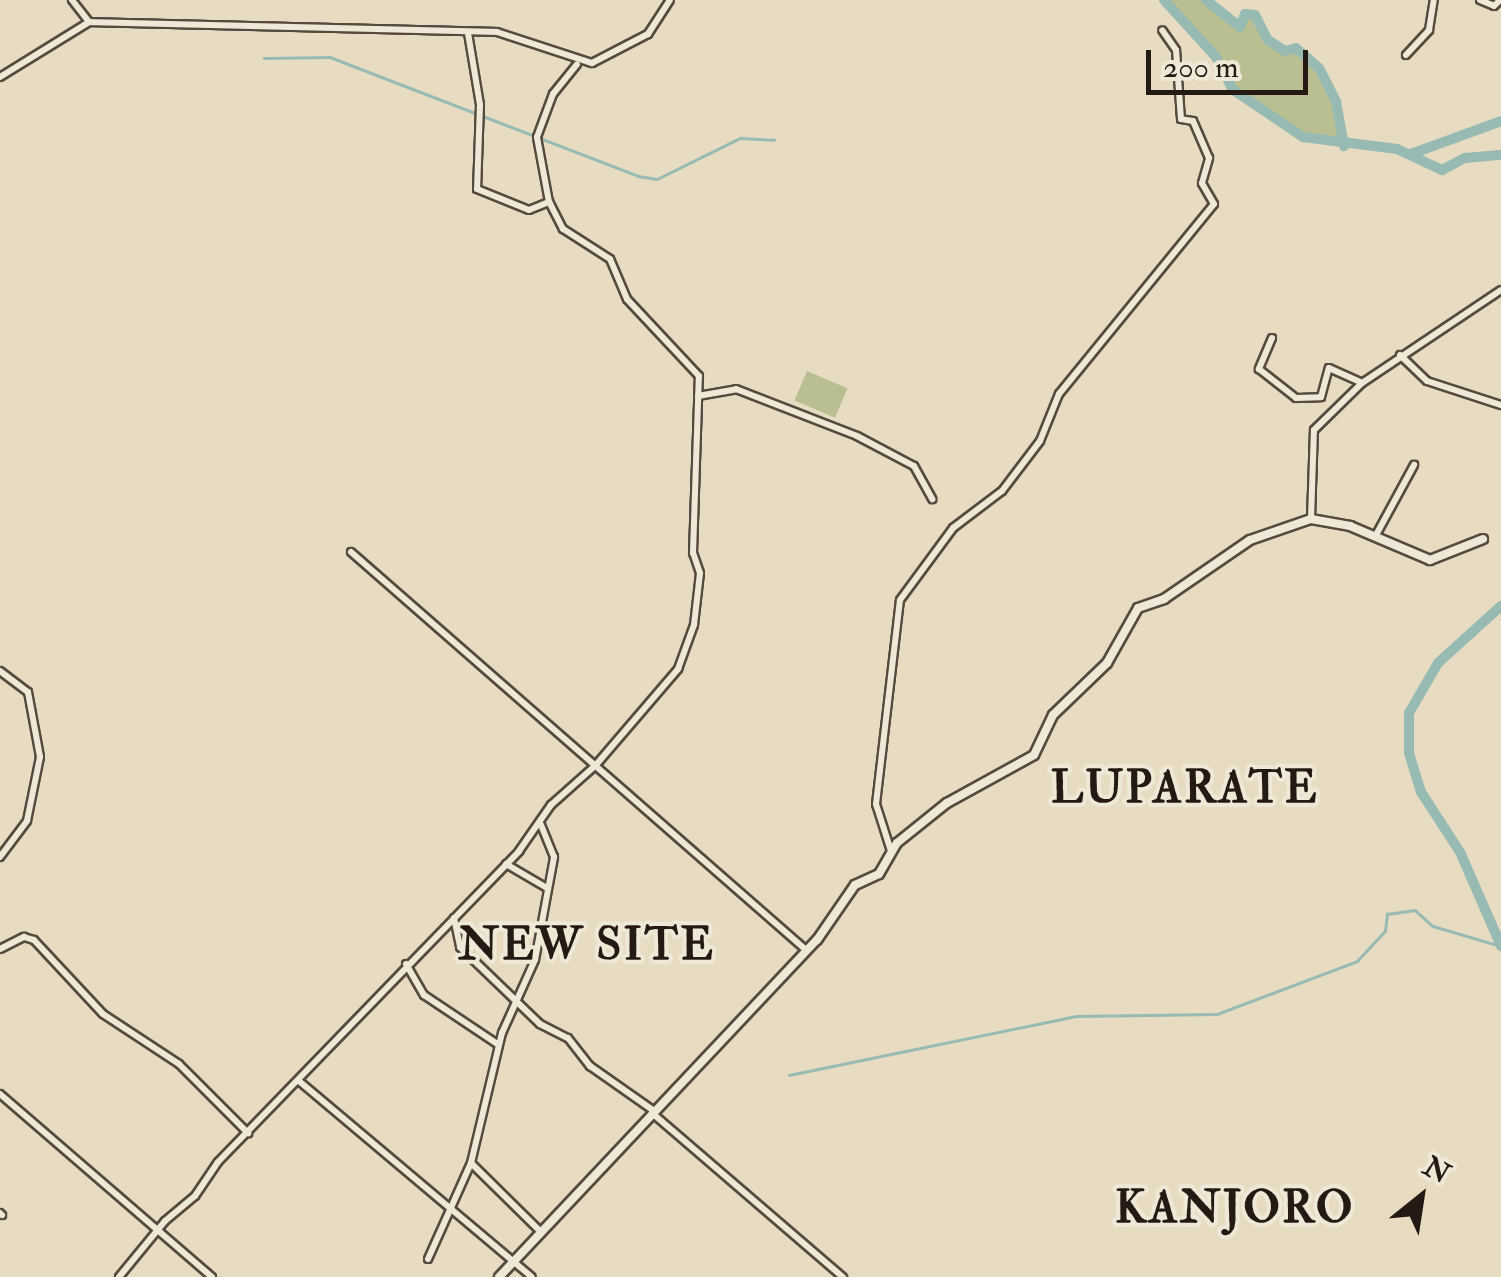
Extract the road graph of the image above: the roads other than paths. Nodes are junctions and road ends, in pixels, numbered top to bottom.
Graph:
1 (72, 0) edge
2 (670, 0) edge
3 (1434, 0) edge
4 (1480, 0) edge
5 (1500, 0) edge
6 (89, 22) junction
7 (1162, 30) dead end
8 (468, 33) junction
9 (1406, 55) dead end
10 (577, 64) junction
11 (0, 77) edge
12 (549, 202) junction
13 (1501, 290) edge
14 (1272, 338) dead end
15 (1400, 356) junction
16 (1362, 383) junction
17 (698, 396) junction
18 (1501, 405) edge
19 (1414, 465) dead end
20 (932, 500) dead end
21 (1311, 519) junction
22 (1376, 535) junction
23 (1483, 539) dead end
24 (351, 552) dead end
25 (0, 671) edge
26 (595, 766) junction
27 (541, 825) junction
28 (892, 851) junction
29 (0, 857) edge
30 (506, 864) junction
31 (546, 888) junction
32 (454, 918) junction
33 (0, 949) edge
34 (806, 950) junction
35 (406, 964) junction
36 (520, 1001) junction
37 (499, 1045) junction
38 (299, 1081) junction
39 (0, 1094) edge
40 (653, 1112) junction
41 (248, 1133) junction
42 (471, 1163) junction
43 (451, 1212) junction
44 (157, 1232) junction
45 (540, 1232) junction
46 (428, 1259) dead end
47 (514, 1260) junction
48 (119, 1277) edge
49 (212, 1277) edge
50 (499, 1277) edge
51 (532, 1277) edge
52 (844, 1277) edge

1 - 6 street
2 - 10 street
3 - 9 street
4 - 5 street
6 - 8 street
6 - 11 street
7 - 28 street
8 - 10 street
8 - 12 street
10 - 12 street
12 - 17 street
13 - 15 street
14 - 16 street
15 - 16 street
15 - 18 street
16 - 21 street
17 - 20 street
17 - 26 street
19 - 22 street
21 - 22 street
21 - 28 street
22 - 23 street
24 - 26 street
25 - 29 street
26 - 27 street
26 - 34 street
27 - 30 street
27 - 31 street
28 - 34 street
30 - 31 street
30 - 32 street
31 - 36 street
32 - 35 street
32 - 36 street
33 - 41 street
34 - 40 street
35 - 37 street
35 - 38 street
36 - 37 street
36 - 40 street
37 - 42 street
38 - 41 street
38 - 43 street
39 - 44 street
40 - 45 street
40 - 52 street
41 - 44 street
42 - 43 street
42 - 45 street
43 - 46 street
43 - 47 street
44 - 48 street
44 - 49 street
45 - 47 street
47 - 50 street
47 - 51 street

